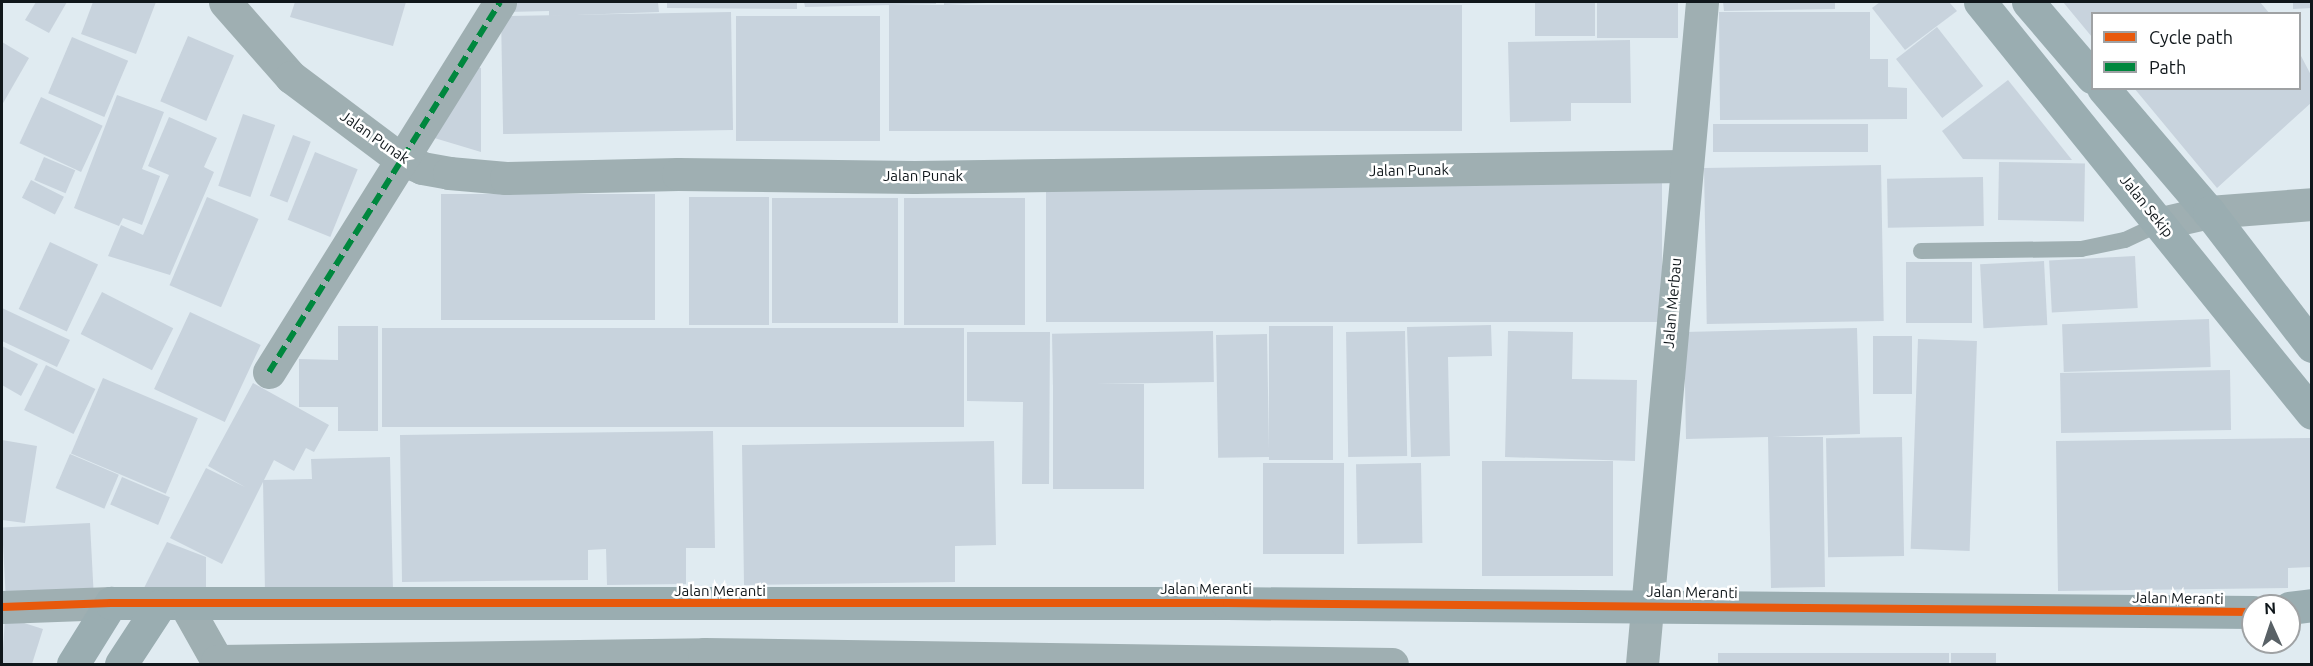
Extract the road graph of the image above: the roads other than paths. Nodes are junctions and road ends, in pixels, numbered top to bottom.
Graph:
1 (225, 2) edge
2 (500, 2) edge
3 (1702, 2) edge
4 (1980, 2) edge
5 (2028, 2) edge
6 (2091, 76) edge
7 (2105, 90) edge
8 (399, 158) junction
9 (1684, 166) junction
10 (2312, 204) edge
11 (2209, 212) junction
12 (2162, 223) junction
13 (1921, 251) dead end
14 (2312, 346) edge
15 (269, 372) dead end
16 (2312, 413) edge
17 (111, 603) junction
18 (1645, 605) junction
19 (172, 606) junction
20 (2, 607) edge
21 (2241, 612) edge
22 (214, 662) edge
23 (73, 664) edge
24 (121, 664) edge
25 (1392, 664) edge
26 (1642, 664) edge

1 - 8 street, Jalan Punak
2 - 8 street
3 - 9 street, Jalan Merbau
4 - 12 street, Jalan Sekip
5 - 6 street
7 - 11 street
8 - 9 street, Jalan Punak
8 - 15 street
9 - 18 street, Jalan Merbau
10 - 11 street
11 - 12 street
11 - 14 street
12 - 13 lane
12 - 16 street, Jalan Sekip
17 - 19 street, Jalan Meranti
17 - 20 street
17 - 23 street
18 - 19 street, Jalan Meranti
18 - 21 street, Jalan Meranti
18 - 26 street, Jalan Merbau
19 - 22 street
19 - 24 street
22 - 25 street

